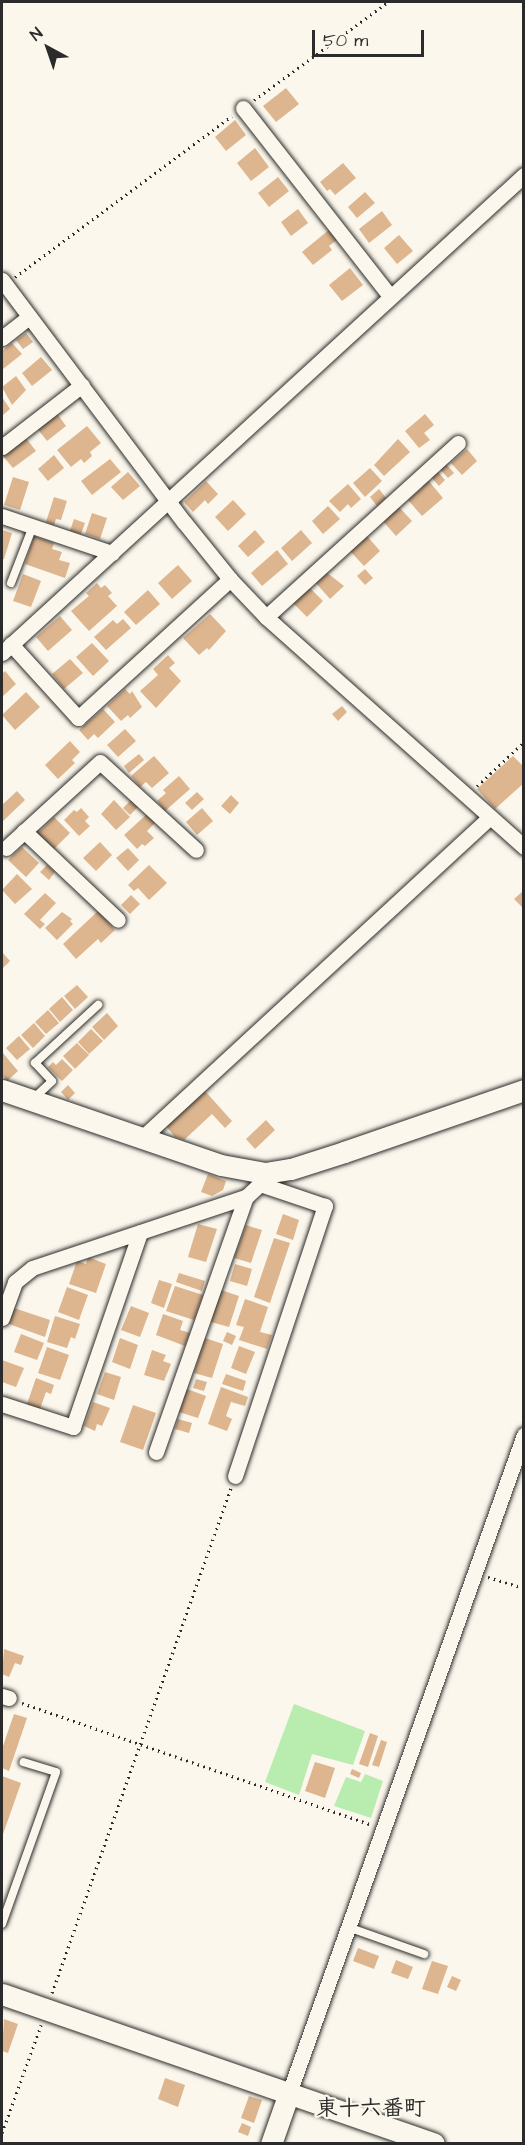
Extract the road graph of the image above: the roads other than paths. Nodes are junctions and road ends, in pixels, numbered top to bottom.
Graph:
1 (243, 108) road end
2 (524, 175) edge
3 (3, 283) edge
4 (390, 296) junction
5 (29, 317) junction
6 (2, 338) edge
7 (82, 385) junction
8 (458, 443) dead end
9 (2, 447) edge
10 (167, 500) junction
11 (2, 516) edge
12 (33, 526) junction
13 (112, 553) junction
14 (230, 579) junction
15 (11, 583) dead end
16 (266, 617) junction
17 (4, 651) edge
18 (490, 817) junction
19 (24, 831) junction
20 (524, 847) edge
21 (3, 848) edge
22 (196, 850) dead end
23 (118, 920) dead end
24 (98, 1005) dead end
25 (2, 1090) edge
26 (524, 1090) edge
27 (32, 1100) junction
28 (142, 1138) junction
29 (262, 1179) junction
30 (246, 1197) junction
31 (140, 1232) junction
32 (2, 1317) edge
33 (2, 1404) edge
34 (524, 1435) edge
35 (156, 1452) dead end
36 (235, 1476) road end
37 (24, 1762) dead end
38 (2, 1924) edge
39 (348, 1927) junction
40 (424, 1954) dead end
41 (2, 1994) edge
42 (289, 2093) junction
43 (271, 2144) edge
44 (434, 2144) edge

1 - 4 street
2 - 4 street
3 - 5 street
4 - 10 street
5 - 6 street
5 - 7 street
7 - 9 street
7 - 10 street
8 - 16 street
10 - 13 street
10 - 14 street
11 - 12 street
12 - 13 street
12 - 15 lane
13 - 17 street
14 - 16 street
14 - 17 street
16 - 18 street
18 - 20 street
18 - 28 street
19 - 21 street
19 - 22 street
19 - 23 street
24 - 27 lane
25 - 27 street
26 - 29 street
27 - 28 street
28 - 29 street
29 - 30 street
29 - 36 street
30 - 31 street
30 - 35 street
31 - 32 street
31 - 33 street
34 - 39 street
37 - 38 lane
39 - 40 lane
39 - 42 street
41 - 42 street
42 - 43 street
42 - 44 street

